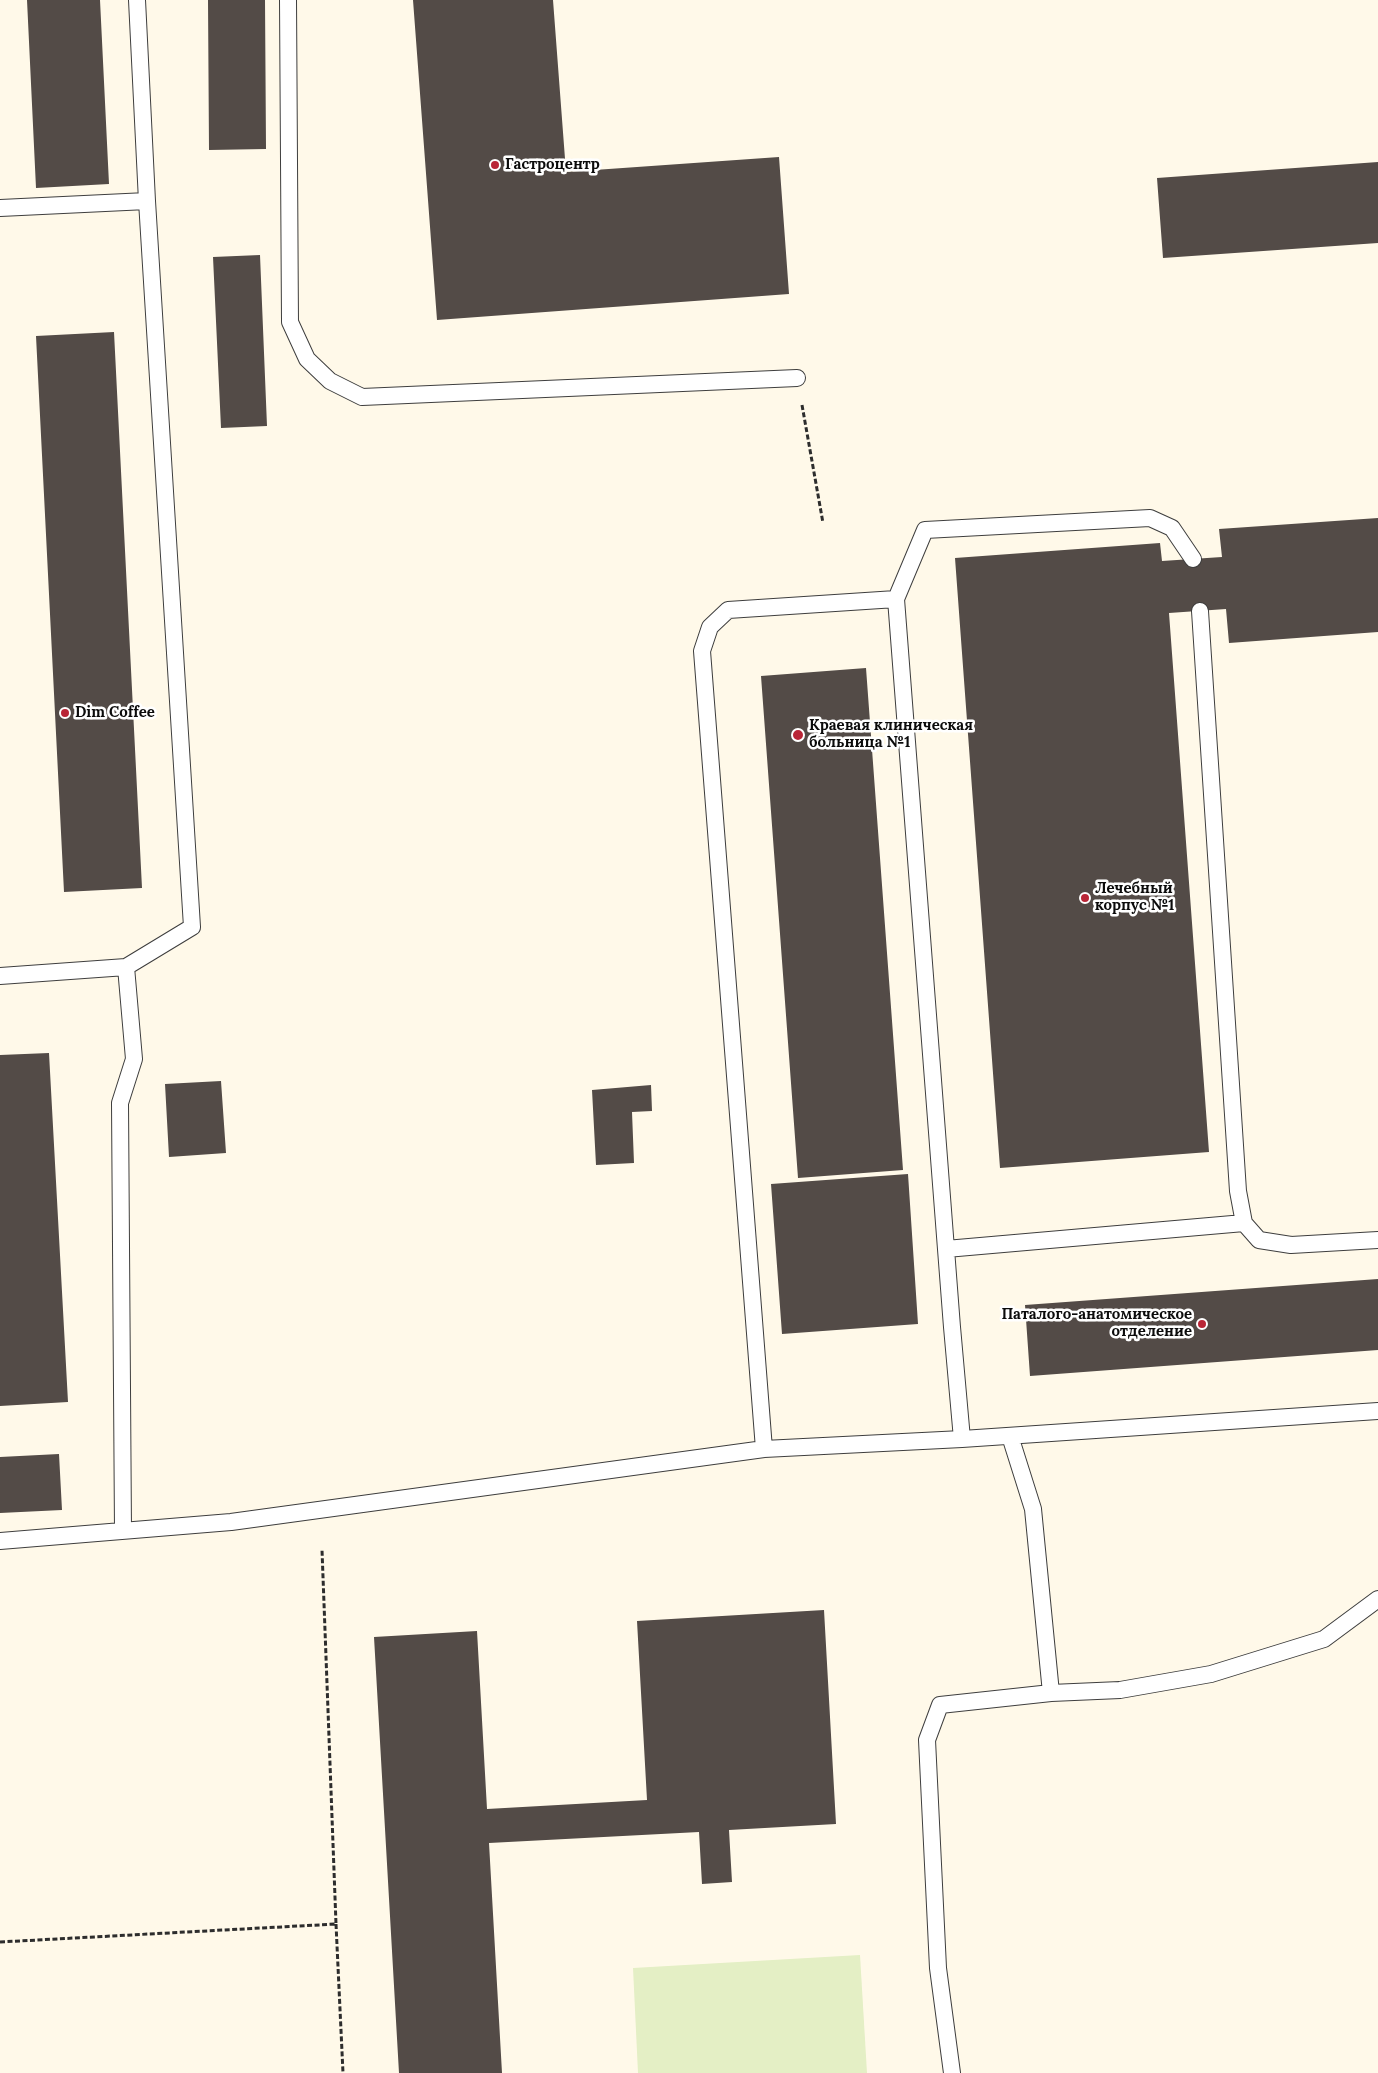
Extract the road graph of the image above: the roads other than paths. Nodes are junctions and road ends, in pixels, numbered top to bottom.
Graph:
1 (137, 0) edge
2 (288, 0) edge
3 (147, 201) junction
4 (0, 208) edge
5 (797, 378) road end
6 (1192, 559) dead end
7 (896, 598) junction
8 (1200, 611) dead end
9 (126, 967) junction
10 (0, 976) edge
11 (1244, 1223) junction
12 (1378, 1240) edge
13 (946, 1249) junction
14 (1378, 1412) edge
15 (1010, 1436) junction
16 (962, 1439) junction
17 (764, 1449) junction
18 (123, 1531) junction
19 (0, 1542) edge
20 (1378, 1599) edge
21 (1051, 1693) junction
22 (952, 2073) edge

1 - 3 lane
2 - 5 lane
3 - 4 lane
3 - 9 lane
6 - 7 lane
7 - 13 lane
7 - 17 lane
8 - 11 lane
9 - 10 lane
9 - 18 lane
11 - 12 lane
11 - 13 lane
13 - 16 lane
14 - 15 lane
15 - 16 lane
15 - 21 lane
16 - 17 lane
17 - 18 lane
18 - 19 lane
20 - 21 lane
21 - 22 lane

